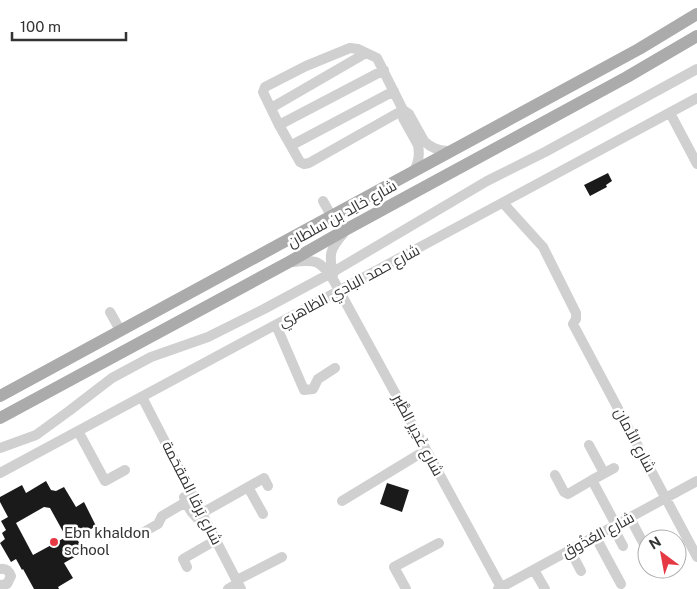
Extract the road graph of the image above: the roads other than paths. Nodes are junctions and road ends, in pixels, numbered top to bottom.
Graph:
1 (697, 14) edge
2 (697, 36) edge
3 (366, 53) junction
4 (384, 70) junction
5 (697, 70) edge
6 (394, 91) junction
7 (697, 98) edge
8 (271, 108) junction
9 (403, 110) junction
10 (670, 113) junction
11 (280, 125) junction
12 (292, 145) junction
13 (449, 152) junction
14 (697, 164) edge
15 (414, 171) junction
16 (323, 201) dead end
17 (503, 202) junction
18 (331, 216) junction
19 (347, 229) junction
20 (289, 262) junction
21 (334, 279) junction
22 (110, 312) dead end
23 (276, 325) junction
24 (120, 330) junction
25 (124, 351) junction
26 (132, 367) junction
27 (335, 368) dead end
28 (0, 396) edge
29 (142, 397) junction
30 (0, 418) edge
31 (78, 431) junction
32 (590, 445) dead end
33 (0, 448) edge
34 (426, 450) junction
35 (614, 468) dead end
36 (125, 470) dead end
37 (0, 473) edge
38 (604, 473) junction
39 (555, 475) dead end
40 (592, 480) junction
41 (186, 481) junction
42 (697, 481) edge
43 (268, 486) dead end
44 (248, 487) junction
45 (666, 498) junction
46 (342, 501) dead end
47 (186, 502) junction
48 (202, 513) junction
49 (263, 514) dead end
50 (630, 518) junction
51 (208, 525) junction
52 (615, 526) junction
53 (637, 531) edge
54 (142, 533) dead end
55 (595, 536) junction
56 (216, 540) junction
57 (439, 543) dead end
58 (623, 546) dead end
59 (570, 550) junction
60 (282, 557) dead end
61 (697, 557) edge
62 (187, 567) dead end
63 (0, 568) edge
64 (534, 570) junction
65 (581, 571) dead end
66 (239, 584) edge
67 (621, 584) dead end
68 (4, 586) edge
69 (500, 588) edge
70 (228, 589) edge
71 (406, 589) edge
72 (545, 589) edge

1 - 13 main road, شارع خالِد بن سلطان
2 - 19 main road, شارع خالِد بن سلطان
3 - 4 street
3 - 8 street
3 - 8 street
4 - 6 street
4 - 11 street
5 - 21 street
6 - 9 street
6 - 12 street
7 - 10 street, شارع حمد البادي الظاهري
8 - 11 street
9 - 12 street
9 - 13 street
9 - 15 street
10 - 14 street
10 - 17 street, شارع حمد البادي الظاهري
11 - 12 street
13 - 15 main road, شارع خالِد بن سلطان
15 - 18 main road, شارع خالِد بن سلطان
16 - 18 street
17 - 21 street, شارع حمد البادي الظاهري
17 - 45 street, شارع الأمان
18 - 24 main road, شارع خالِد بن سلطان
19 - 20 main road, شارع خالِد بن سلطان
19 - 21 street, شارع غَدِير الطَّير
20 - 21 street, شارع غَدِير الطَّير
20 - 25 main road, شارع خالِد بن سلطان
21 - 23 street, شارع حمد البادي الظاهري
21 - 26 street
21 - 34 street, شارع غَدِير الطَّير
22 - 24 street
23 - 27 street
23 - 29 street, شارع حمد البادي الظاهري
24 - 28 main road, شارع خالِد بن سلطان
25 - 26 street
25 - 30 main road, شارع خالِد بن سلطان
26 - 33 street
29 - 31 street, شارع حمد البادي الظاهري
29 - 41 street, شارع بَرقا المَقحَمة
31 - 36 street
31 - 37 street, شارع حمد البادي الظاهري
32 - 38 street
34 - 46 street
34 - 69 street, شارع غَدِير الطَّير
35 - 38 street
38 - 40 street
39 - 40 street
40 - 52 street
41 - 47 street
41 - 48 street, شارع بَرقا المَقحَمة
42 - 45 street, شارع العُذُوق
43 - 44 street
44 - 48 street
44 - 49 street
45 - 50 street, شارع العُذُوق
45 - 61 street, شارع الأمان
47 - 51 street
47 - 54 street
48 - 51 street, شارع بَرقا المَقحَمة
50 - 52 street, شارع العُذُوق
50 - 53 street
51 - 56 street, شارع بَرقا المَقحَمة
52 - 55 street, شارع العُذُوق
52 - 58 street
55 - 59 street, شارع العُذُوق
55 - 67 street
56 - 62 street
56 - 66 street, شارع بَرقا المَقحَمة
57 - 71 street
59 - 64 street, شارع العُذُوق
59 - 65 street
60 - 66 street
63 - 68 street
64 - 69 street, شارع العُذُوق
64 - 72 street
66 - 70 street

